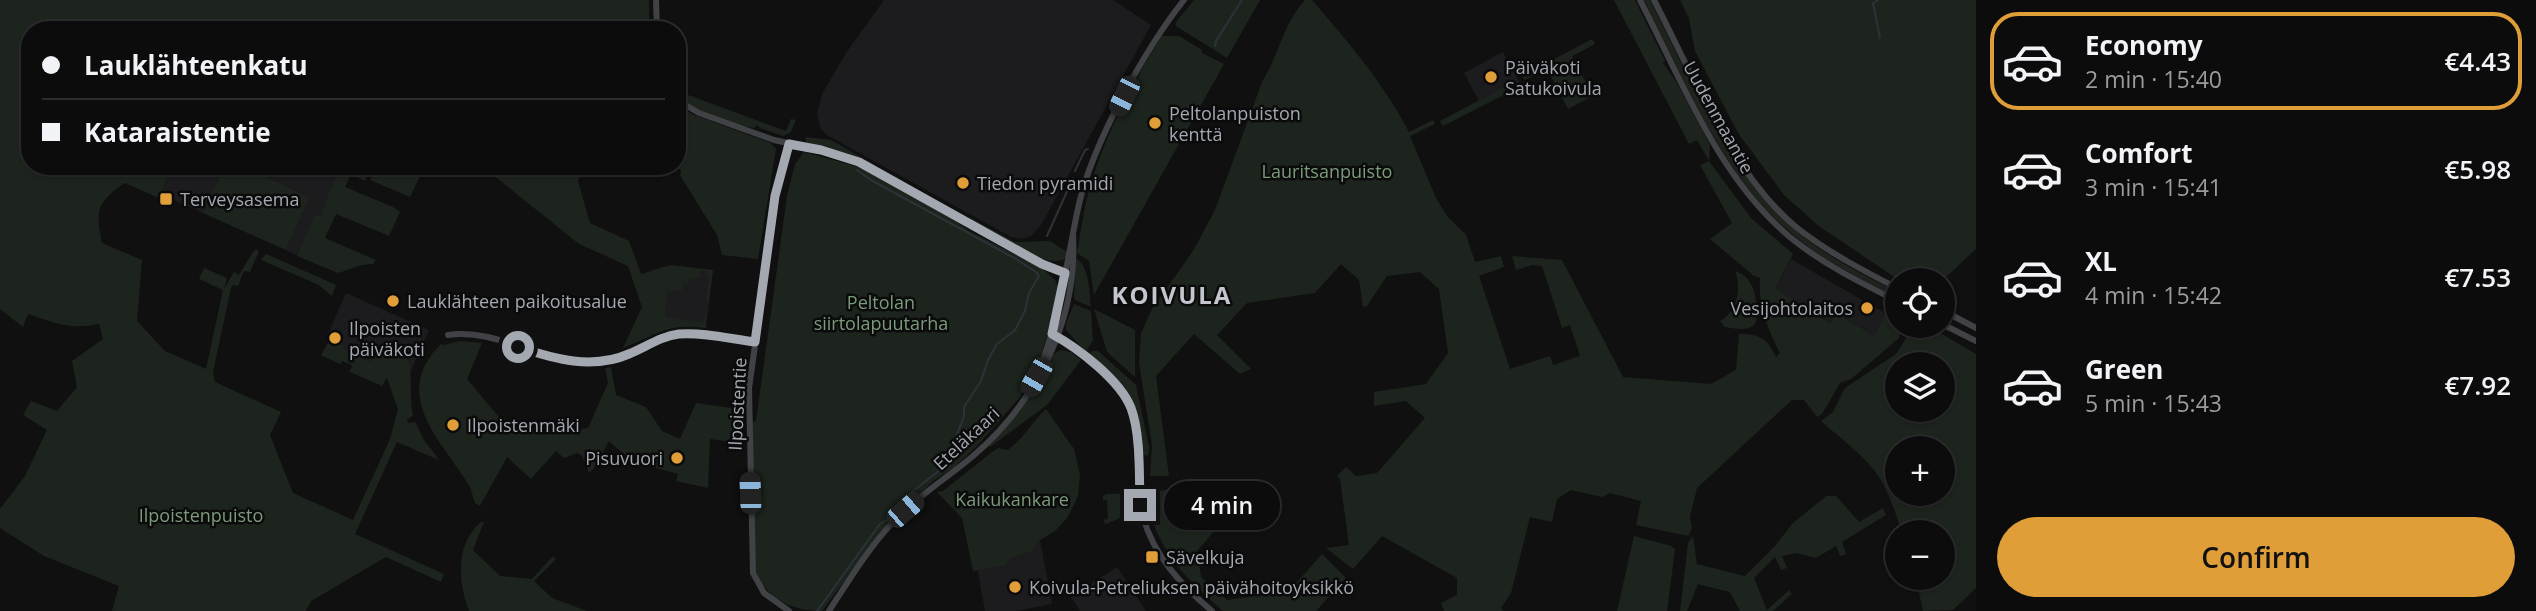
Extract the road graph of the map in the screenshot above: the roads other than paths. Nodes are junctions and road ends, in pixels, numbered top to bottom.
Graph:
1 (656, 0) edge
2 (1184, 0) edge
3 (1640, 0) edge
4 (1654, 0) edge
5 (657, 21) edge
6 (686, 105) edge
7 (789, 144) junction
8 (1069, 274) junction
9 (1885, 282) edge
10 (1885, 295) edge
11 (1955, 317) edge
12 (1976, 328) edge
13 (1955, 330) edge
14 (448, 335) dead end
15 (1055, 336) junction
16 (1976, 341) edge
17 (755, 342) junction
18 (789, 611) edge
19 (829, 611) edge
20 (1212, 611) edge

1 - 5 main road
2 - 8 main road, Eteläkaari
3 - 10 main road, Uudenmaantie
4 - 9 main road, Uudenmaantie
6 - 7 main road
7 - 8 main road
7 - 17 main road, Ilpoistentie
8 - 15 main road, Eteläkaari
11 - 12 main road
13 - 16 main road
14 - 17 main road
15 - 19 main road, Eteläkaari
15 - 20 main road
17 - 18 main road, Ilpoistentie

